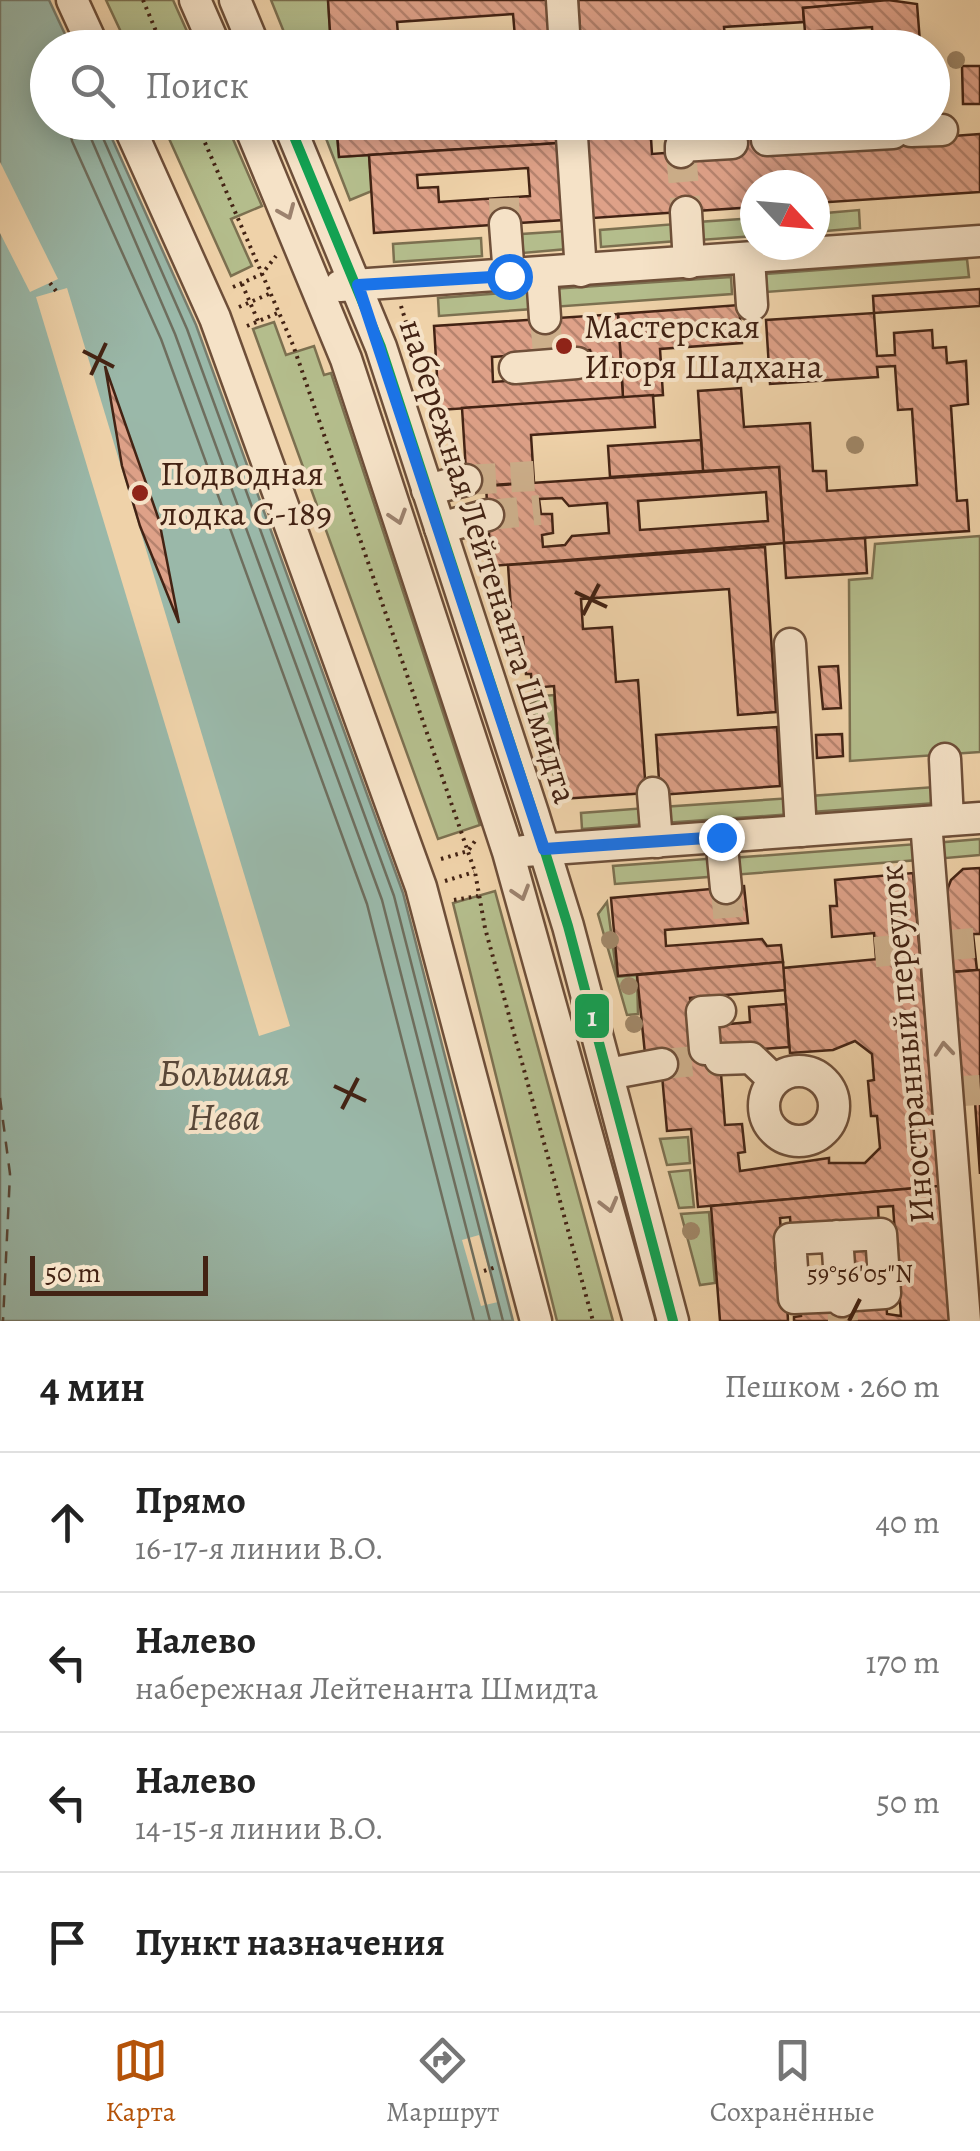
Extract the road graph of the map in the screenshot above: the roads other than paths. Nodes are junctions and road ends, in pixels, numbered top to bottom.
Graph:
1 (72, 0) edge
2 (195, 0) edge
3 (235, 0) edge
4 (562, 0) edge
5 (86, 30) edge
6 (208, 30) edge
7 (248, 30) edge
8 (564, 30) edge
9 (135, 140) edge
10 (256, 140) edge
11 (296, 140) edge
12 (571, 140) edge
13 (732, 142) dead end
14 (681, 152) dead end
15 (686, 212) tunnel mouth
16 (506, 224) tunnel mouth
17 (980, 242) edge
18 (830, 252) edge
19 (740, 259) edge
20 (749, 260) edge
21 (689, 263) junction
22 (581, 270) junction
23 (542, 274) junction
24 (509, 276) junction
25 (358, 285) junction
26 (319, 288) junction
27 (752, 304) dead end
28 (545, 318) tunnel mouth
29 (558, 361) dead end
30 (515, 368) dead end
31 (466, 480) tunnel mouth
32 (427, 490) junction
33 (488, 515) tunnel mouth
34 (440, 528) junction
35 (790, 644) dead end
36 (945, 759) dead end
37 (653, 793) dead end
38 (980, 818) edge
39 (937, 821) junction
40 (801, 831) junction
41 (721, 837) junction
42 (657, 842) junction
43 (544, 849) junction
44 (508, 852) junction
45 (726, 888) tunnel mouth
46 (720, 1011) dead end
47 (662, 1064) tunnel mouth
48 (608, 1074) junction
49 (774, 1080) dead end
50 (837, 1236) junction
51 (841, 1298) junction
52 (536, 1321) edge
53 (639, 1321) edge
54 (673, 1321) edge
55 (965, 1321) edge

1 - 5 street
2 - 6 street
3 - 7 street
4 - 8 street
9 - 52 street
10 -> 26 street, набережная Лейтенанта Шмидта
11 - 25 street, набережная Лейтенанта Шмидта
12 - 22 street
13 - 14 street
15 - 21 street
16 - 24 street
17 - 18 street
19 - 21 street
20 - 27 street
21 - 22 street
22 - 23 street
23 - 24 street
23 - 28 street
24 - 25 street
25 - 26 street
25 - 32 street, набережная Лейтенанта Шмидта
26 -> 44 street, набережная Лейтенанта Шмидта
29 - 30 street
31 - 32 street
32 - 34 street, набережная Лейтенанта Шмидта
33 - 34 street
34 - 43 street, набережная Лейтенанта Шмидта
35 - 40 street
36 - 39 street, Иностранный переулок
37 - 42 street
38 - 39 street
39 - 40 street
55 -> 39 street, Иностранный переулок
40 - 41 street
41 - 42 street
41 - 45 street
42 - 43 street
43 - 44 street
43 - 48 street, набережная Лейтенанта Шмидта
44 -> 53 street, набережная Лейтенанта Шмидта
46 - 49 street
47 - 48 street
48 - 54 street, набережная Лейтенанта Шмидта
50 - 51 street
50 - 51 street
50 - 51 street

